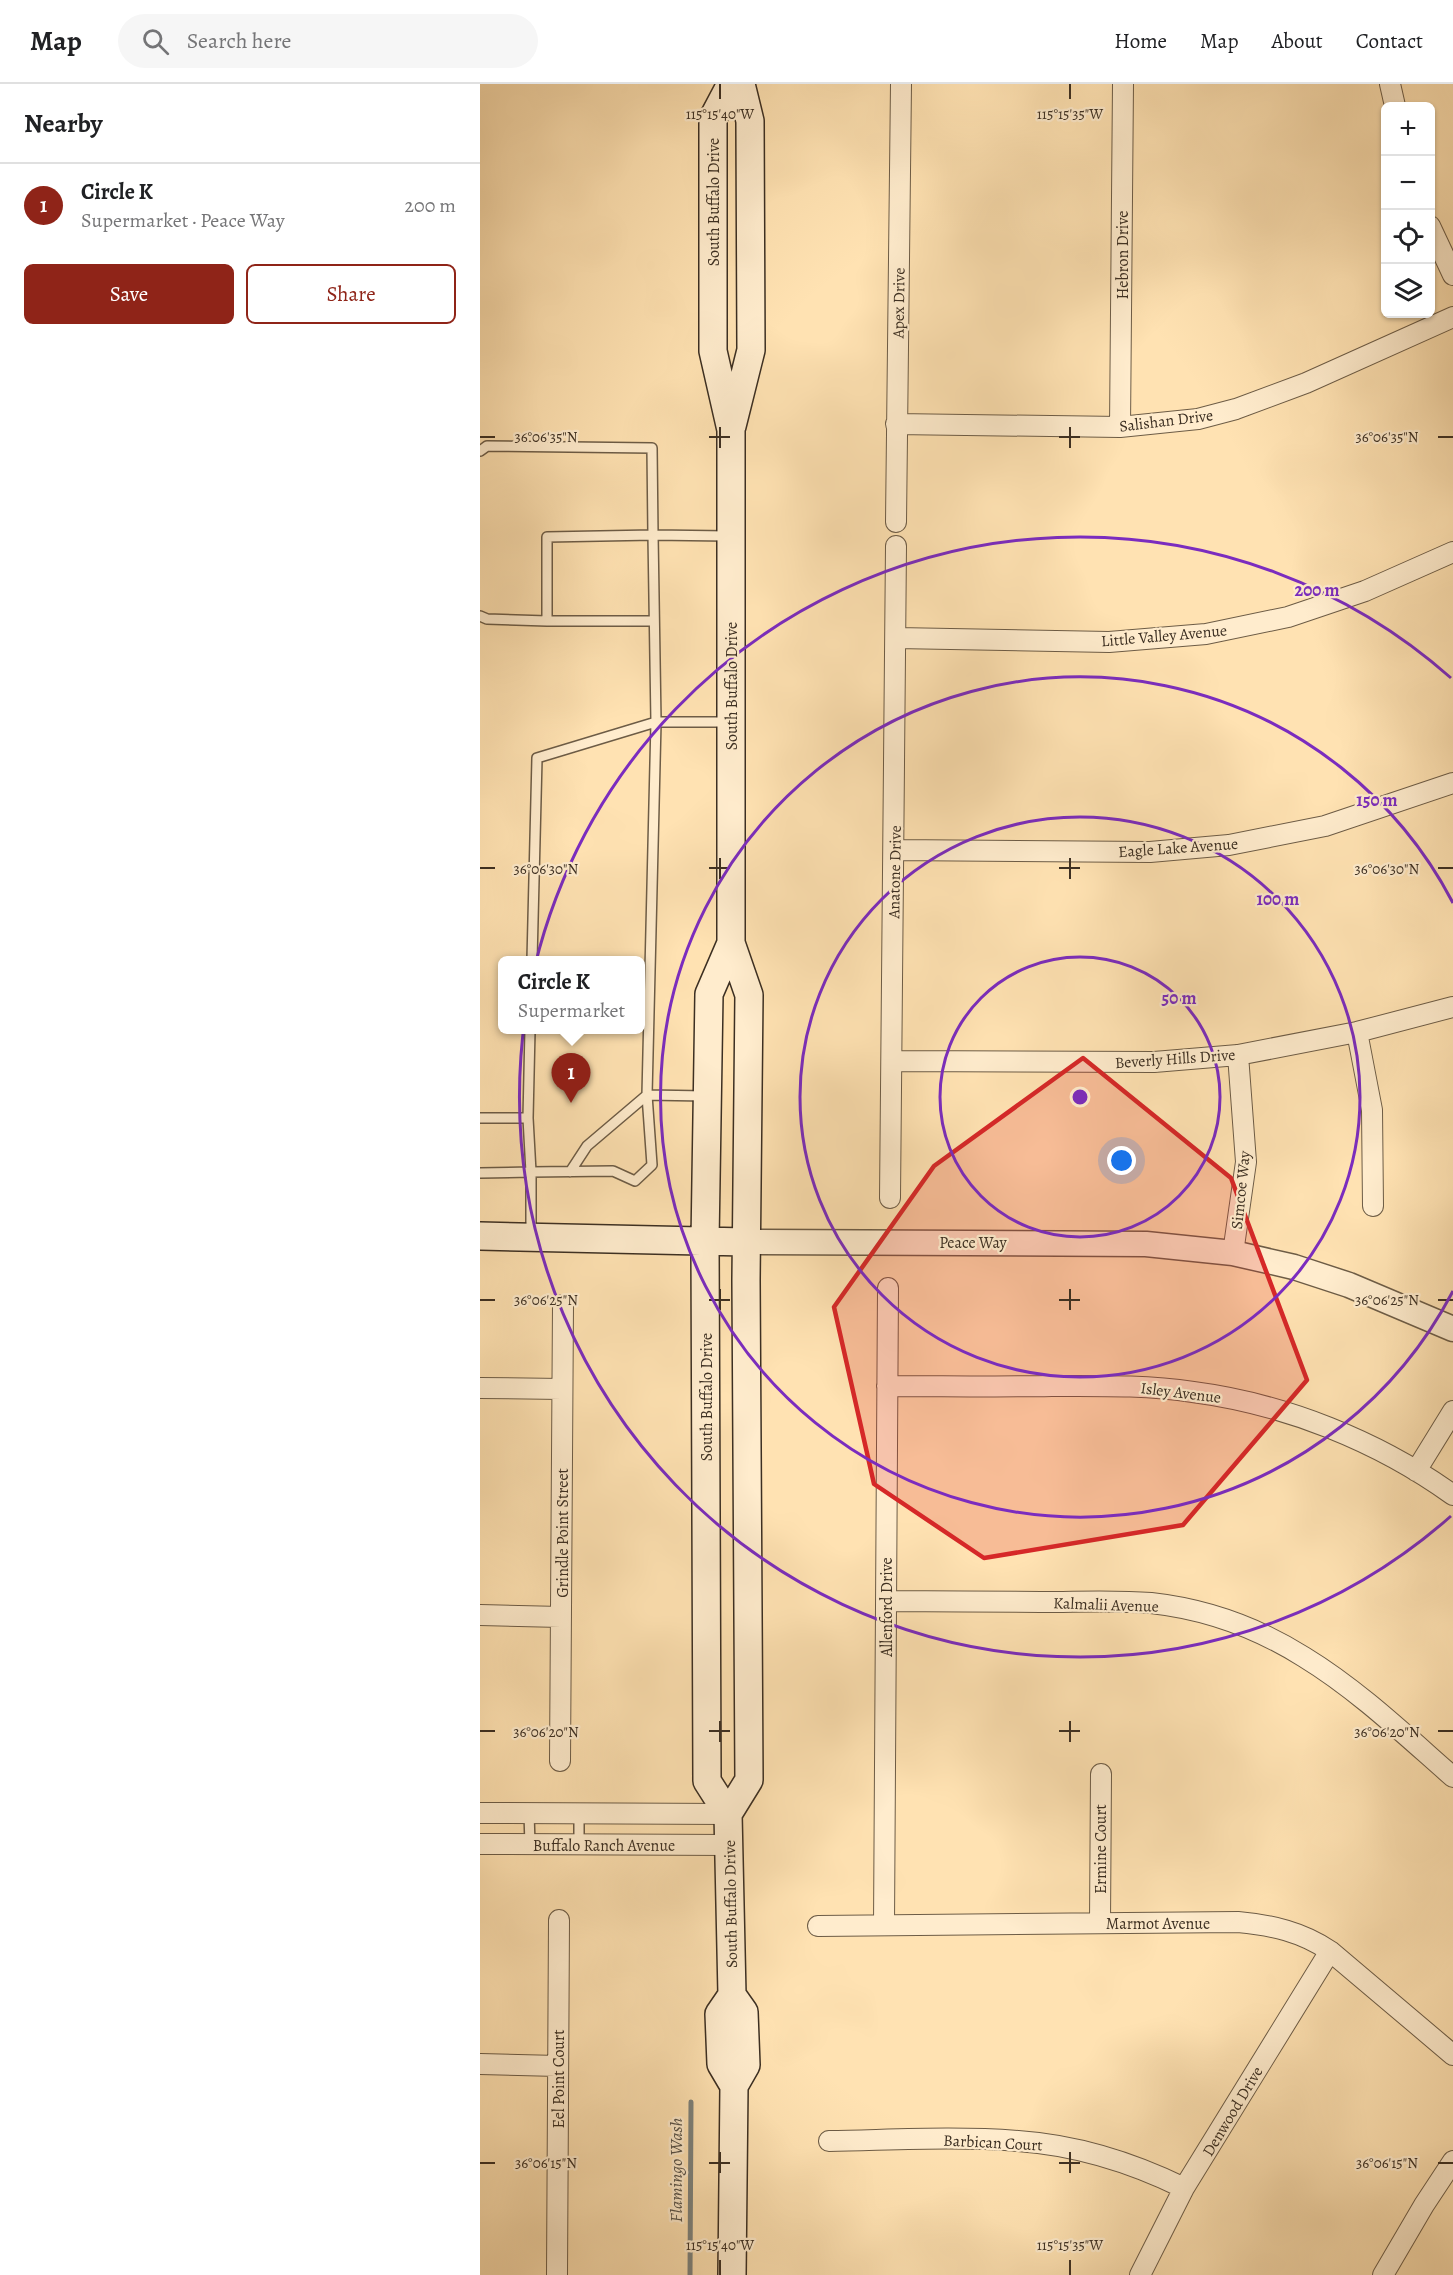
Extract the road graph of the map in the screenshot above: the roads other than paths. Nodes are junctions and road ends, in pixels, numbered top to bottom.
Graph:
1 (731, 84) edge
2 (741, 84) edge
3 (901, 84) edge
4 (1123, 84) edge
5 (1390, 84) edge
6 (1394, 102) edge
7 (1435, 235) edge
8 (1453, 275) edge
9 (1453, 317) edge
10 (896, 424) junction
11 (1120, 427) junction
12 (731, 430) junction
13 (480, 451) edge
14 (896, 522) dead end
15 (653, 535) junction
16 (730, 536) junction
17 (896, 546) dead end
18 (1453, 552) edge
19 (480, 616) edge
20 (547, 621) junction
21 (654, 621) junction
22 (897, 638) junction
23 (656, 722) junction
24 (730, 722) junction
25 (1453, 783) edge
26 (894, 850) junction
27 (730, 943) junction
28 (532, 956) edge
29 (1453, 1007) edge
30 (1357, 1032) junction
31 (530, 1034) edge
32 (1238, 1055) junction
33 (892, 1062) junction
34 (647, 1095) junction
35 (709, 1096) junction
36 (480, 1118) edge
37 (528, 1118) junction
38 (531, 1172) junction
39 (570, 1172) junction
40 (480, 1173) edge
41 (890, 1198) dead end
42 (1372, 1206) dead end
43 (480, 1236) edge
44 (531, 1238) junction
45 (705, 1241) junction
46 (746, 1242) junction
47 (1233, 1253) junction
48 (888, 1288) dead end
49 (563, 1305) dead end
50 (1453, 1329) edge
51 (887, 1386) junction
52 (480, 1388) edge
53 (562, 1389) junction
54 (1453, 1411) edge
55 (1416, 1471) junction
56 (1453, 1495) edge
57 (886, 1601) junction
58 (480, 1615) edge
59 (561, 1617) junction
60 (560, 1761) dead end
61 (1101, 1774) dead end
62 (1453, 1777) edge
63 (480, 1813) edge
64 (529, 1813) junction
65 (579, 1813) junction
66 (728, 1814) junction
67 (480, 1844) edge
68 (530, 1845) junction
69 (579, 1845) junction
70 (729, 1845) junction
71 (559, 1920) dead end
72 (1100, 1923) junction
73 (884, 1925) junction
74 (818, 1926) dead end
75 (1330, 1951) junction
76 (1453, 2055) edge
77 (480, 2064) edge
78 (558, 2066) junction
79 (829, 2140) dead end
80 (1453, 2160) edge
81 (1185, 2188) junction
82 (557, 2275) edge
83 (732, 2275) edge
84 (1140, 2275) edge
85 (1383, 2275) edge

1 - 12 main road, South Buffalo Drive
2 - 12 main road, South Buffalo Drive
3 - 10 street, Apex Drive
4 - 11 street, Hebron Drive
5 - 6 street
7 - 8 street
9 - 11 street, Salishan Drive
10 - 11 street, Salishan Drive
10 - 14 street, Apex Drive
12 - 16 main road, South Buffalo Drive
13 - 15 lane
15 - 16 lane
15 - 20 lane
15 - 21 lane
16 - 24 main road, South Buffalo Drive
17 - 22 street, Anatone Drive
18 - 22 street, Little Valley Avenue
19 - 20 lane
20 - 21 lane
21 - 23 lane
22 - 26 street, Anatone Drive
23 - 24 lane
23 - 28 lane
23 - 34 lane
24 - 27 main road, South Buffalo Drive
25 - 26 street, Eagle Lake Avenue
26 - 33 street, Anatone Drive
27 - 35 main road, South Buffalo Drive
27 - 46 main road, South Buffalo Drive
29 - 30 street, Beverly Hills Drive
30 - 32 street, Beverly Hills Drive
30 - 42 street
31 - 37 lane
32 - 33 street, Beverly Hills Drive
32 - 47 street, Simcoe Way
33 - 41 street, Anatone Drive
34 - 35 lane
34 - 39 lane
34 - 39 lane
35 - 45 main road, South Buffalo Drive
36 - 37 lane
37 - 38 lane
38 - 39 lane
38 - 40 lane
38 - 44 lane
43 - 44 main road, Peace Way
44 - 45 main road, Peace Way
45 - 46 main road, Peace Way
45 - 66 main road, South Buffalo Drive
46 - 47 street, Peace Way
46 - 66 main road, South Buffalo Drive
47 - 50 street, Peace Way
48 - 51 street, Allenford Drive
49 - 53 street, Grindle Point Street
51 - 55 street, Isley Avenue
51 - 57 street, Allenford Drive
52 - 53 street
53 - 59 street, Grindle Point Street
54 - 55 street
55 - 56 street, Isley Avenue
57 - 62 street, Kalmalii Avenue
57 - 73 street, Allenford Drive
58 - 59 street
59 - 60 street, Grindle Point Street
61 - 72 street, Ermine Court
63 - 64 street, Buffalo Ranch Avenue
64 - 65 street, Buffalo Ranch Avenue
64 - 68 lane
65 - 66 street, Buffalo Ranch Avenue
65 - 69 lane
66 - 70 main road, South Buffalo Drive
67 - 68 street, Buffalo Ranch Avenue
68 - 69 street, Buffalo Ranch Avenue
69 - 70 street, Buffalo Ranch Avenue
70 - 83 main road, South Buffalo Drive
71 - 78 street, Eel Point Court
72 - 73 street, Marmot Avenue
72 - 75 street, Marmot Avenue
73 - 74 street, Marmot Avenue
75 - 76 street, Marmot Avenue
75 - 81 street, Denwood Drive
77 - 78 street
78 - 82 street, Eel Point Court
79 - 81 street, Barbican Court
80 - 85 street
81 - 84 street, Denwood Drive

